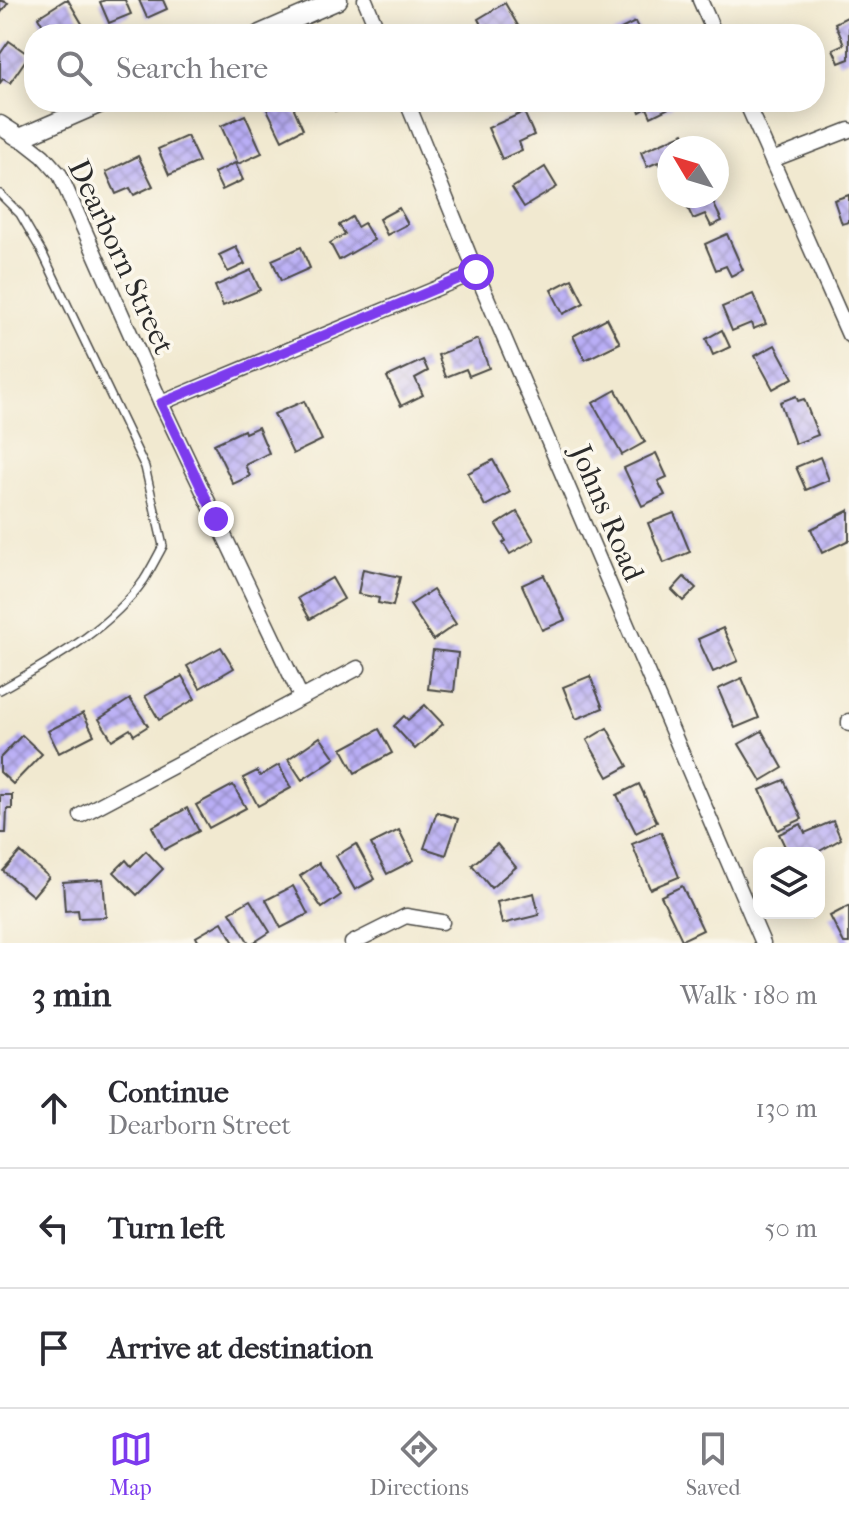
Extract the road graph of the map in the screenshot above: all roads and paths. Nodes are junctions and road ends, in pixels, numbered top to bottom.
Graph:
1 (338, 0) edge
2 (365, 0) edge
3 (700, 0) edge
4 (283, 24) edge
5 (375, 24) edge
6 (711, 24) edge
7 (80, 112) edge
8 (411, 112) edge
9 (750, 112) edge
10 (0, 125) edge
11 (849, 130) edge
12 (20, 138) junction
13 (772, 160) junction
14 (0, 194) edge
15 (476, 272) junction
16 (849, 335) edge
17 (161, 403) junction
18 (358, 668) dead end
19 (0, 690) edge
20 (301, 697) junction
21 (81, 815) dead end
22 (442, 922) dead end
23 (352, 943) edge
24 (763, 943) edge

1 - 4 street
2 - 5 street
3 - 6 street
7 - 12 street
8 - 15 street, Johns Road
9 - 13 street
10 - 12 street
11 - 13 street
12 - 17 street, Dearborn Street
13 - 16 street
14 - 19 lane
15 - 17 street, Dearborn Street
15 - 24 street, Johns Road
17 - 20 street
18 - 20 street
20 - 21 street
22 - 23 street

